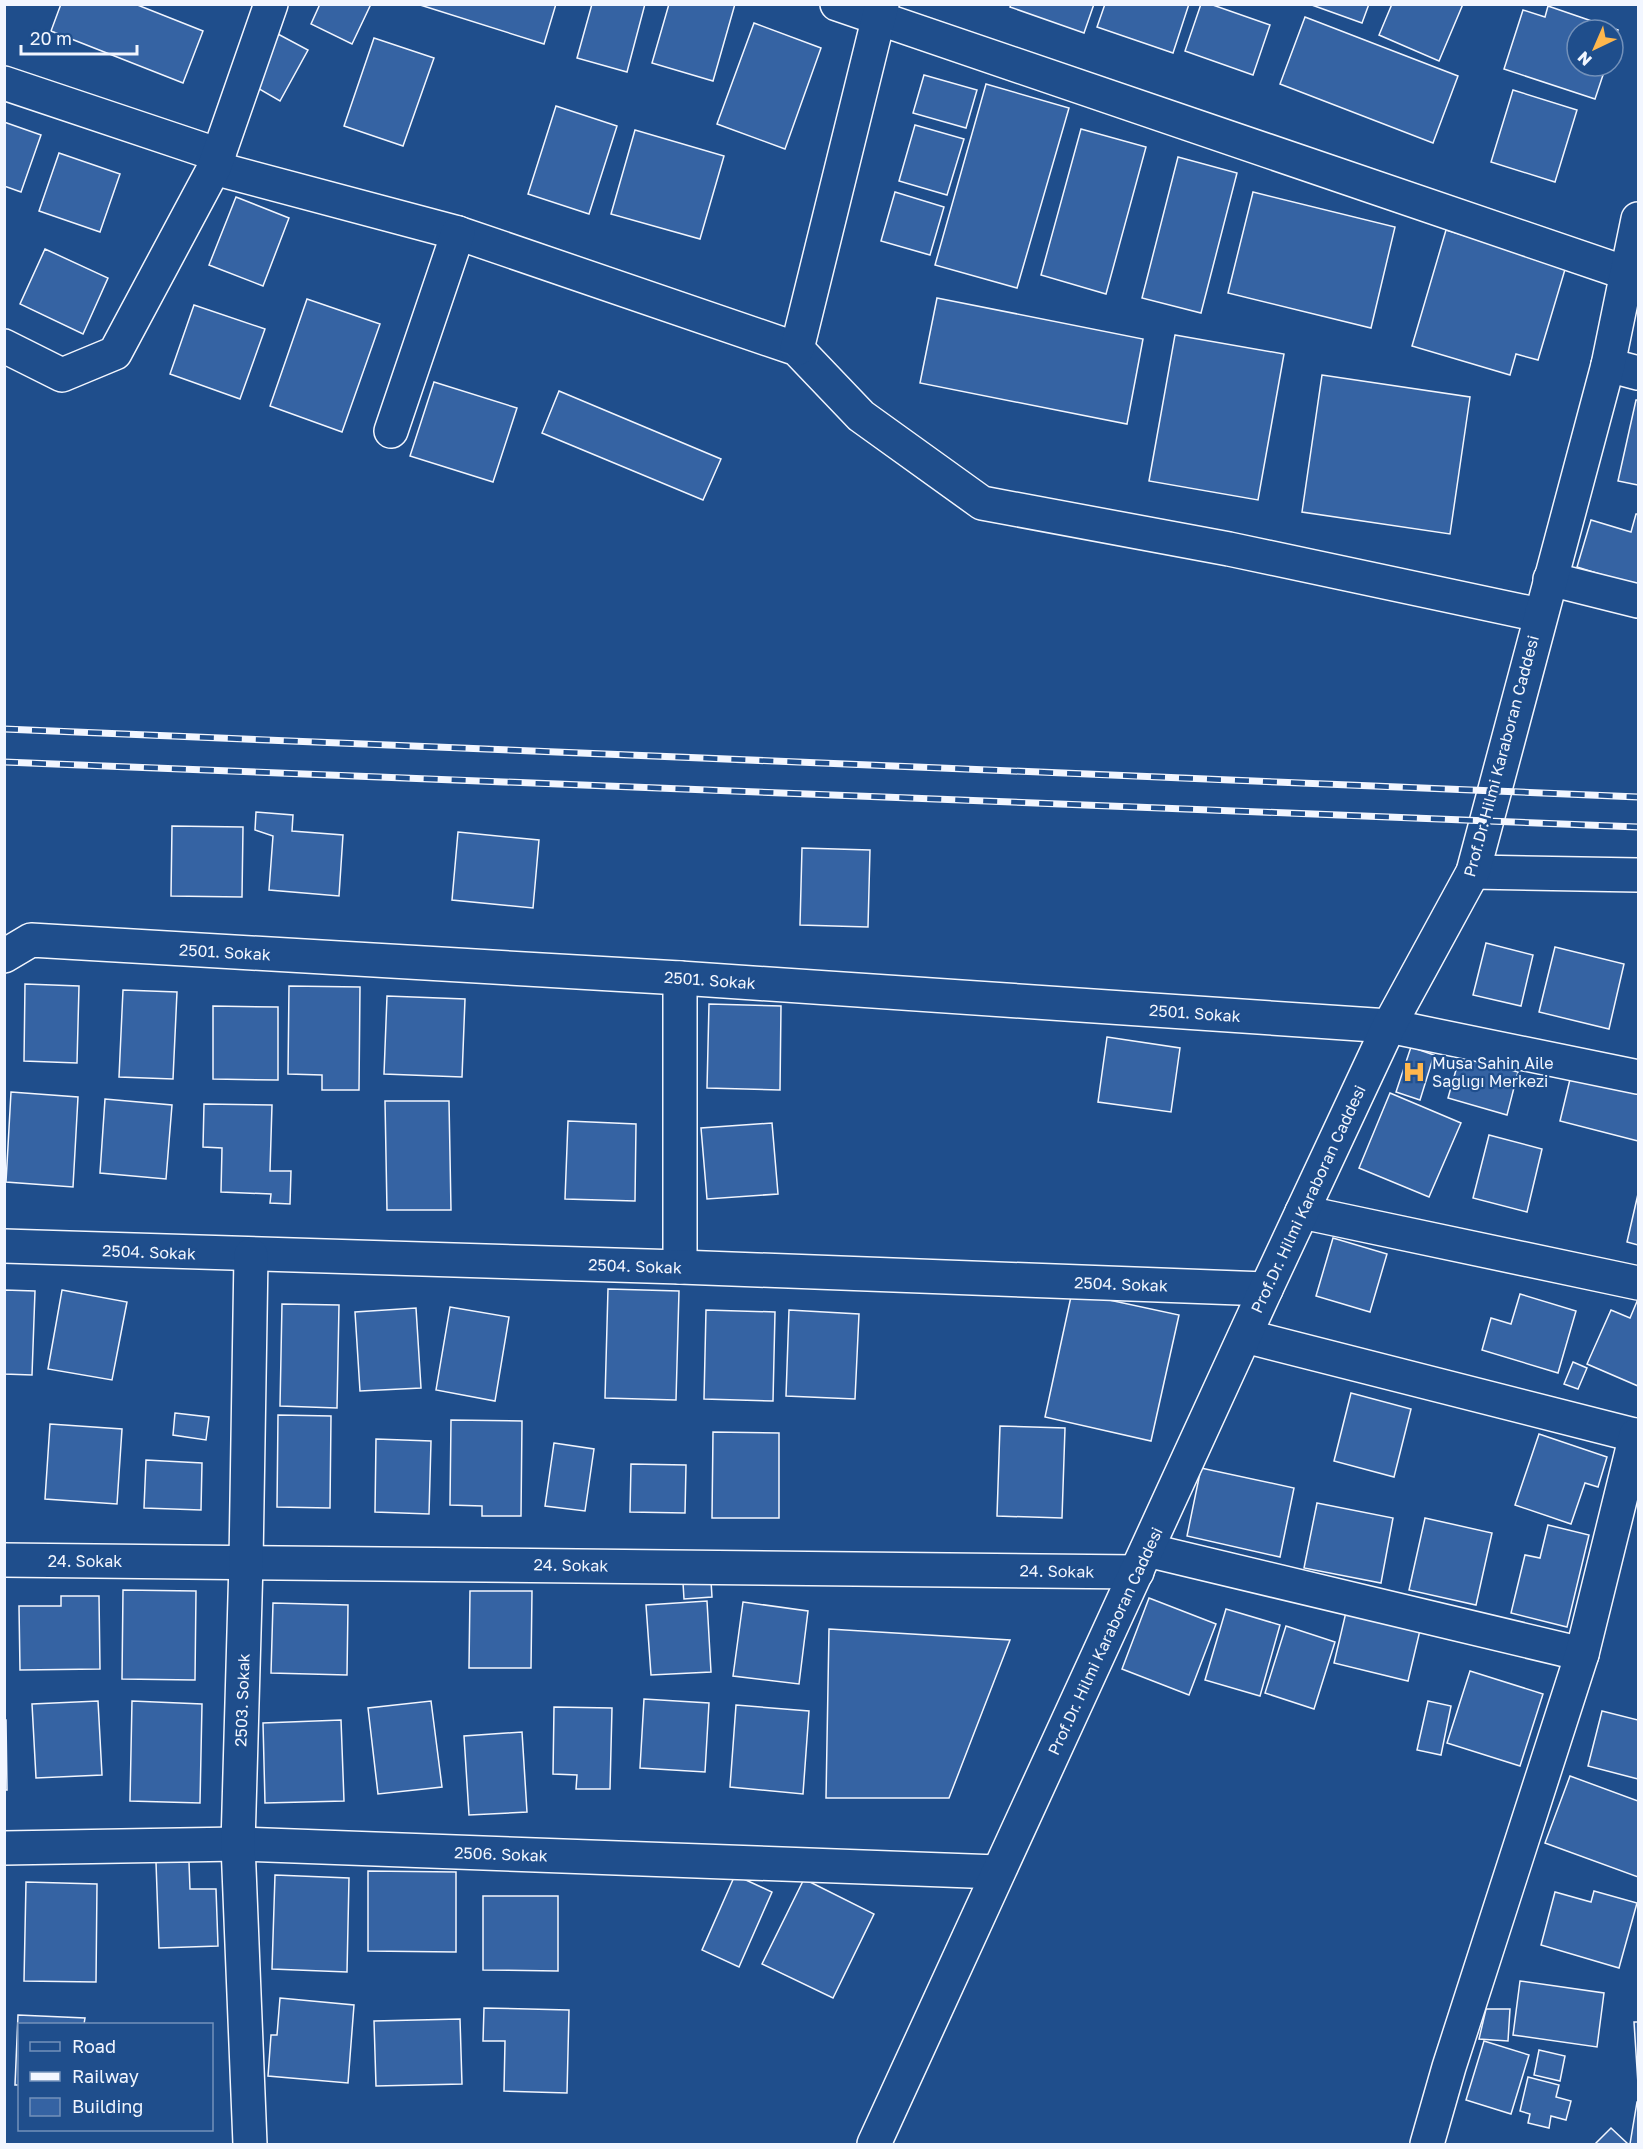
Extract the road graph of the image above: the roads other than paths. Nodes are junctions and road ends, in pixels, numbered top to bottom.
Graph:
1 (271, 4) edge
2 (837, 4) edge
3 (880, 12) edge
4 (4, 83) edge
5 (216, 162) junction
6 (1638, 219) edge
7 (458, 233) junction
8 (1626, 273) junction
9 (4, 346) edge
10 (797, 348) junction
11 (1623, 369) edge
12 (391, 431) dead end
13 (1550, 579) junction
14 (1638, 601) edge
15 (1540, 615) junction
16 (1473, 872) junction
17 (1638, 875) edge
18 (18, 948) edge
19 (680, 978) junction
20 (1389, 1026) junction
21 (1638, 1077) edge
22 (1302, 1212) junction
23 (4, 1246) edge
24 (251, 1255) junction
25 (680, 1268) junction
26 (1638, 1283) edge
27 (1266, 1289) junction
28 (1245, 1336) junction
29 (1637, 1436) edge
30 (4, 1560) edge
31 (1142, 1561) junction
32 (246, 1562) junction
33 (1582, 1654) junction
34 (238, 1844) junction
35 (4, 1848) edge
36 (998, 1872) junction
37 (250, 2145) edge
38 (873, 2145) edge
39 (1427, 2145) edge

1 - 5 street
2 - 3 street
3 - 8 street
3 - 10 street
4 - 5 street
5 - 7 street
5 - 9 street
6 - 8 street, Prof.Dr. Hilmi Karaboran Caddesi
7 - 10 street
7 - 12 street
8 - 11 street, Prof.Dr. Hilmi Karaboran Caddesi
10 - 15 street
11 - 13 street, Prof.Dr. Hilmi Karaboran Caddesi
13 - 14 street
13 - 15 street, Prof.Dr. Hilmi Karaboran Caddesi
15 - 16 street, Prof.Dr. Hilmi Karaboran Caddesi
16 - 17 street
16 - 20 street, Prof.Dr. Hilmi Karaboran Caddesi
18 - 19 street, 2501. Sokak
19 - 20 street, 2501. Sokak
19 - 25 street
20 - 21 street, 2501. Sokak
20 - 22 street, Prof.Dr. Hilmi Karaboran Caddesi
22 - 26 street
22 - 27 street, Prof.Dr. Hilmi Karaboran Caddesi
23 - 24 street, 2504. Sokak
24 - 25 street, 2504. Sokak
24 - 32 street, 2503. Sokak
25 - 27 street, 2504. Sokak
27 - 28 street, Prof.Dr. Hilmi Karaboran Caddesi
28 - 29 street
28 - 31 street, Prof.Dr. Hilmi Karaboran Caddesi
29 - 33 street
30 - 32 street, 24. Sokak
31 - 32 street, 24. Sokak
31 - 33 street, 24. Sokak
31 - 36 street, Prof.Dr. Hilmi Karaboran Caddesi
32 - 34 street, 2503. Sokak
33 - 39 street
34 - 35 street, 2506. Sokak
34 - 36 street, 2506. Sokak
34 - 37 street, 2503. Sokak
36 - 38 street, Prof.Dr. Hilmi Karaboran Caddesi

